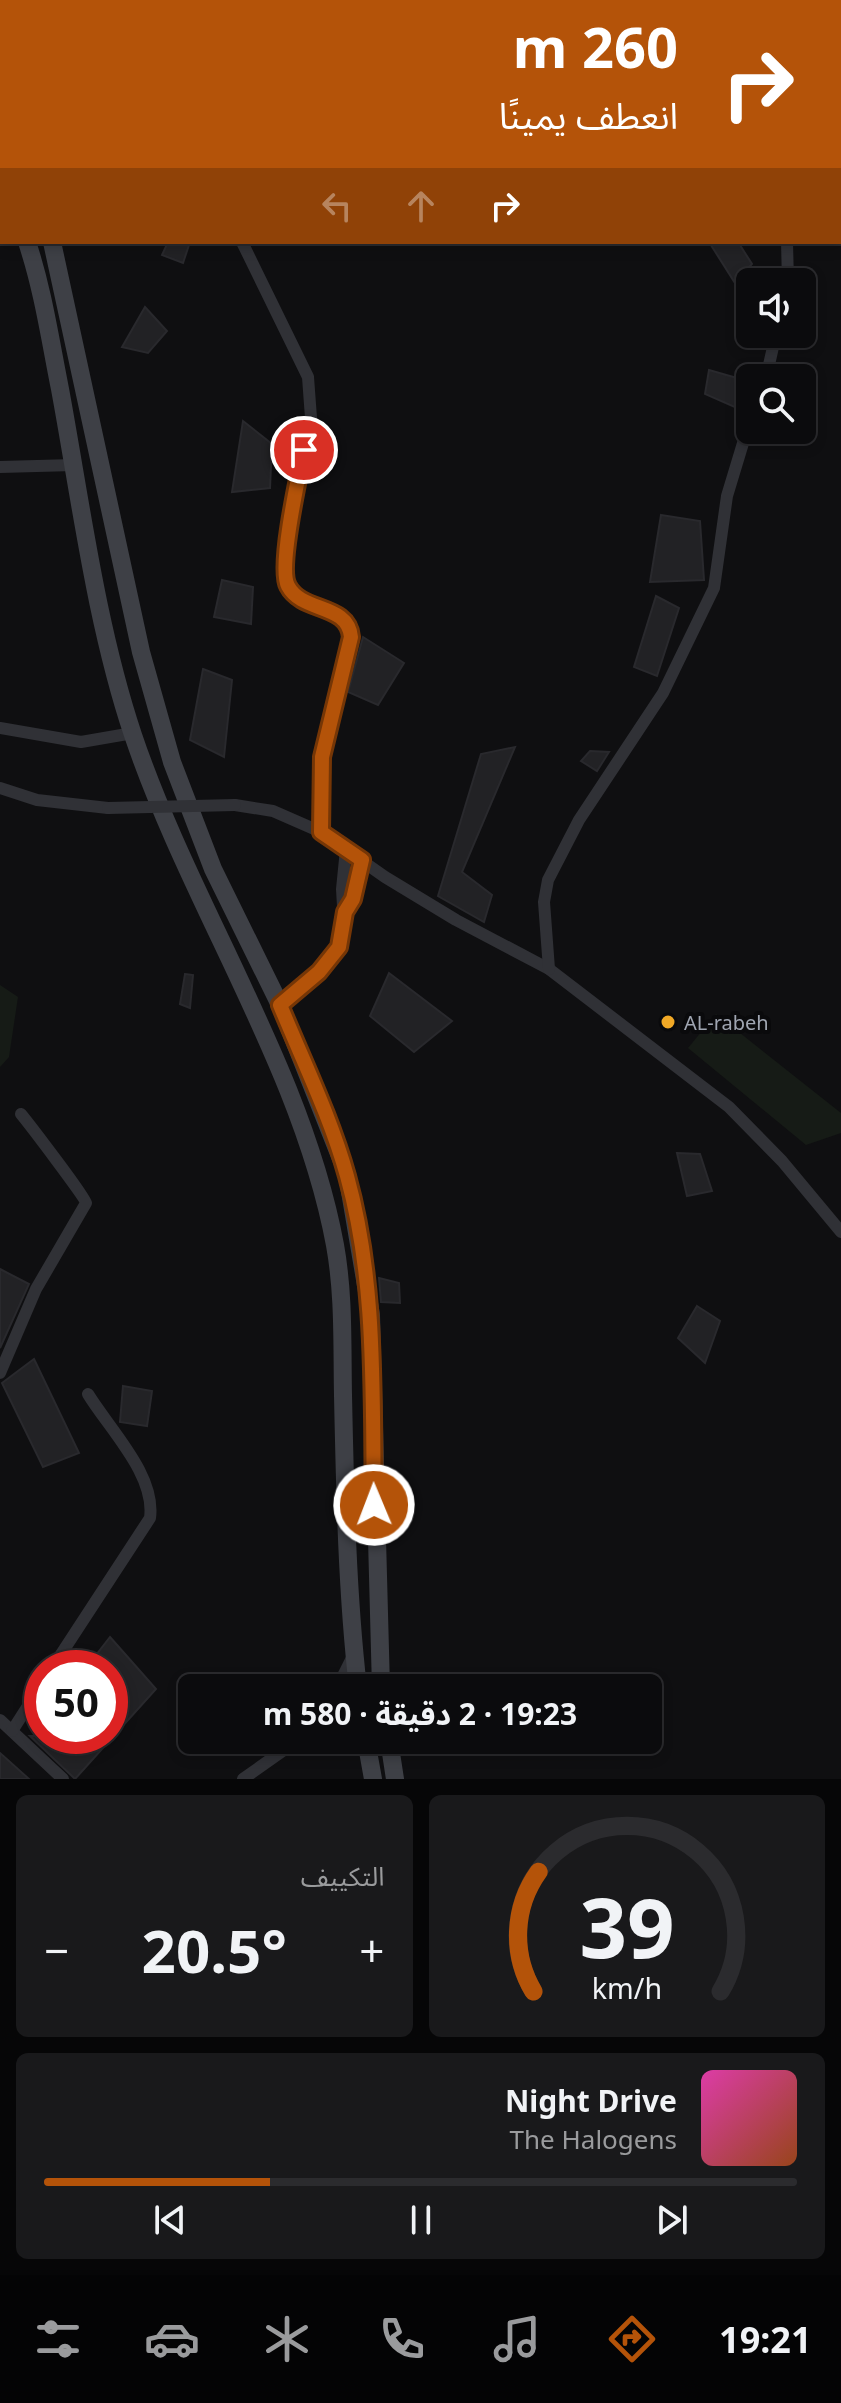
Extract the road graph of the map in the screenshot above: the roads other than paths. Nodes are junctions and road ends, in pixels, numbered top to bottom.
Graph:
1 (28, 244) edge
2 (52, 244) edge
3 (243, 244) edge
4 (787, 244) edge
5 (788, 268) edge
6 (743, 444) edge
7 (74, 465) junction
8 (0, 467) edge
9 (0, 728) edge
10 (133, 733) junction
11 (0, 788) edge
12 (321, 832) junction
13 (346, 849) junction
14 (362, 860) junction
15 (345, 912) junction
16 (549, 969) junction
17 (280, 1005) junction
18 (21, 1114) dead end
19 (841, 1232) edge
20 (373, 1357) junction
21 (343, 1360) junction
22 (0, 1373) edge
23 (88, 1394) dead end
24 (64, 1650) edge
25 (354, 1653) junction
26 (344, 1674) edge
27 (356, 1674) edge
28 (380, 1674) edge
29 (24, 1712) edge
30 (0, 1720) edge
31 (12, 1731) junction
32 (278, 1754) edge
33 (369, 1754) edge
34 (391, 1754) edge
35 (63, 1779) edge
36 (243, 1779) edge
37 (373, 1779) edge
38 (395, 1779) edge

1 - 7 main road
2 - 17 main road
3 - 12 street
4 - 5 street
6 - 16 street
7 - 8 street
7 - 10 main road
9 - 10 street
10 - 21 main road
11 - 12 street, bridge
12 - 13 street
13 - 14 street
13 - 15 street
14 - 15 street
14 - 16 street
15 - 17 street
16 - 19 street
17 - 20 main road
18 - 22 street
20 - 21 main road
20 - 28 main road
21 - 25 main road
23 - 24 street
25 - 26 street
25 - 27 main road
29 - 31 street
30 - 31 street
31 - 35 street
32 - 36 street
33 - 37 main road
34 - 38 main road

